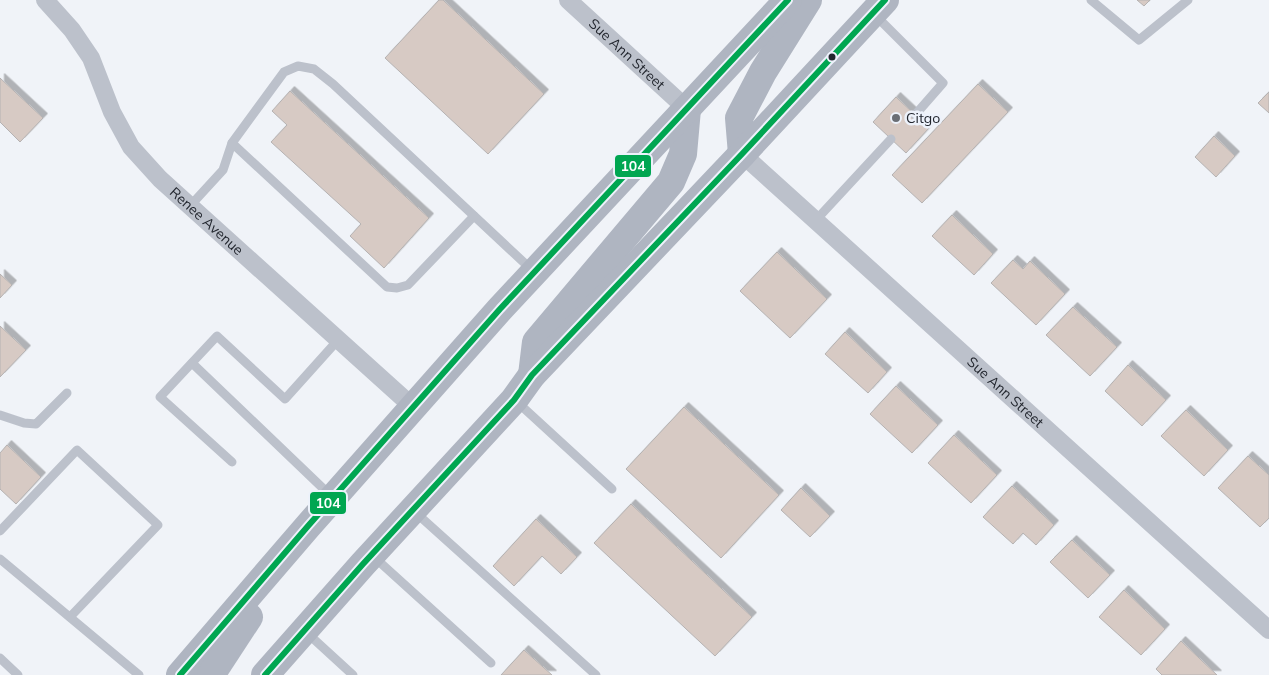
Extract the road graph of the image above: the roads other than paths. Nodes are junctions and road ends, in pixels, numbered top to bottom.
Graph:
1 (45, 0) edge
2 (568, 0) edge
3 (788, 0) edge
4 (808, 0) edge
5 (1092, 0) edge
6 (1188, 0) edge
7 (879, 6) edge
8 (687, 109) junction
9 (915, 115) dead end
10 (891, 139) dead end
11 (232, 143) junction
12 (742, 154) junction
13 (190, 206) junction
14 (474, 216) junction
15 (816, 220) junction
16 (534, 272) junction
17 (338, 340) junction
18 (192, 362) junction
19 (532, 375) junction
20 (67, 392) dead end
21 (514, 400) junction
22 (413, 407) junction
23 (0, 415) edge
24 (232, 462) dead end
25 (612, 489) dead end
26 (333, 498) junction
27 (413, 510) junction
28 (308, 526) junction
29 (0, 532) edge
30 (372, 555) junction
31 (0, 559) edge
32 (70, 617) junction
33 (304, 630) junction
34 (1269, 630) edge
35 (0, 658) edge
36 (492, 663) dead end
37 (18, 675) edge
38 (139, 675) edge
39 (180, 675) edge
40 (211, 675) edge
41 (265, 675) edge
42 (353, 675) edge
43 (596, 675) edge

1 - 13 street, Renee Avenue
2 - 8 street, Sue Ann Street
3 - 8 highway
4 - 12 highway
5 - 6 lane
7 - 9 lane
7 - 12 highway
8 - 16 highway
8 - 19 highway
10 - 15 lane
11 - 13 lane
11 - 14 lane
11 - 14 lane
12 - 15 street, Sue Ann Street
12 - 19 highway
13 - 17 street, Renee Avenue
14 - 16 lane
15 - 34 street, Sue Ann Street
16 - 22 highway
17 - 18 lane
17 - 22 street, Renee Avenue
18 - 24 lane
18 - 26 lane
19 - 21 highway
20 - 23 lane
21 - 25 lane
21 - 27 highway
22 - 26 highway
26 - 28 highway
27 - 30 highway
27 - 43 lane
28 - 39 highway
28 - 40 highway
29 - 32 lane
30 - 33 highway
30 - 36 lane
31 - 32 lane
32 - 38 lane
33 - 41 highway
33 - 42 lane
35 - 37 lane

